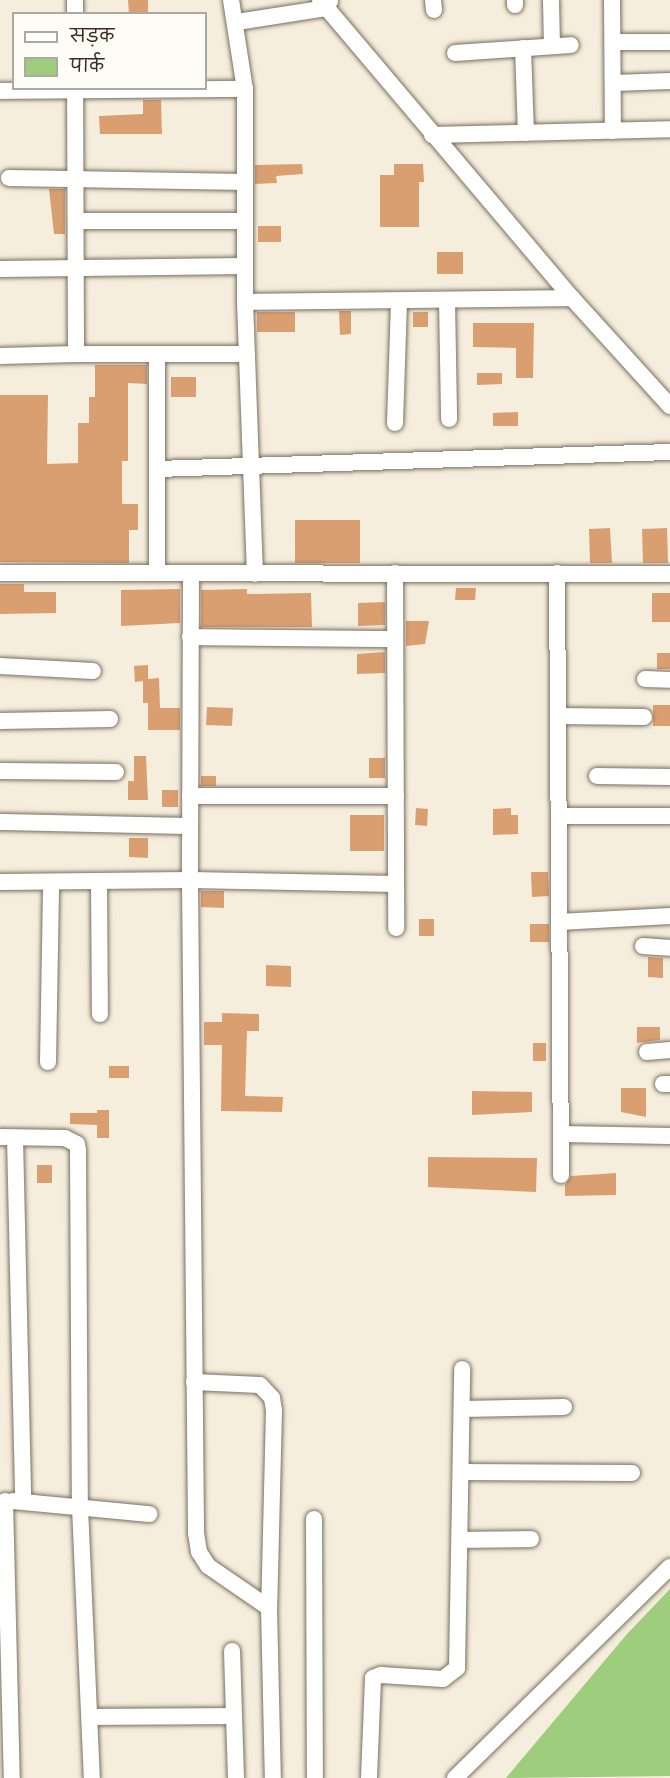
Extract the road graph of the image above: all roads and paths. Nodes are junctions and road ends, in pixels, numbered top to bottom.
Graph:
1 (231, 0) edge
2 (551, 0) edge
3 (612, 0) edge
4 (326, 3) edge
5 (237, 22) junction
6 (613, 42) junction
7 (670, 42) edge
8 (571, 45) dead end
9 (552, 46) junction
10 (524, 48) junction
11 (455, 53) dead end
12 (670, 81) edge
13 (614, 83) junction
14 (207, 89) edge
15 (245, 89) junction
16 (160, 90) edge
17 (0, 91) edge
18 (75, 91) edge
19 (670, 129) edge
20 (613, 131) junction
21 (526, 133) junction
22 (432, 135) junction
23 (9, 178) dead end
24 (76, 178) junction
25 (245, 182) junction
26 (76, 220) junction
27 (245, 221) junction
28 (77, 266) junction
29 (244, 266) junction
30 (0, 269) edge
31 (572, 298) junction
32 (447, 300) junction
33 (399, 301) junction
34 (245, 302) junction
35 (76, 354) junction
36 (157, 354) junction
37 (248, 354) junction
38 (0, 356) edge
39 (670, 406) edge
40 (449, 419) dead end
41 (395, 423) dead end
42 (670, 452) edge
43 (253, 465) junction
44 (157, 469) junction
45 (0, 573) edge
46 (157, 573) junction
47 (395, 573) junction
48 (557, 573) junction
49 (191, 574) junction
50 (255, 574) junction
51 (670, 574) edge
52 (190, 637) junction
53 (395, 639) junction
54 (0, 666) edge
55 (93, 671) dead end
56 (645, 679) dead end
57 (670, 680) edge
58 (558, 716) junction
59 (644, 717) dead end
60 (110, 719) dead end
61 (0, 721) edge
62 (0, 771) edge
63 (116, 772) dead end
64 (597, 776) dead end
65 (670, 777) edge
66 (190, 796) junction
67 (396, 796) junction
68 (559, 816) junction
69 (670, 816) edge
70 (0, 822) edge
71 (190, 826) junction
72 (190, 880) junction
73 (99, 881) junction
74 (0, 882) edge
75 (51, 882) junction
76 (396, 884) junction
77 (670, 916) edge
78 (559, 922) junction
79 (396, 928) dead end
80 (643, 946) dead end
81 (670, 948) edge
82 (100, 1014) dead end
83 (670, 1050) edge
84 (647, 1052) dead end
85 (48, 1062) dead end
86 (561, 1134) junction
87 (670, 1136) edge
88 (8, 1137) edge
89 (561, 1175) dead end
90 (462, 1369) dead end
91 (194, 1382) junction
92 (564, 1407) dead end
93 (462, 1408) junction
94 (462, 1472) junction
95 (632, 1473) dead end
96 (3, 1501) edge
97 (23, 1501) junction
98 (80, 1507) junction
99 (149, 1514) dead end
100 (314, 1519) dead end
101 (531, 1539) dead end
102 (462, 1540) junction
103 (670, 1567) edge
104 (269, 1608) junction
105 (232, 1651) dead end
106 (234, 1716) junction
107 (92, 1717) junction
108 (6, 1732) edge
109 (12, 1778) edge
110 (92, 1778) edge
111 (236, 1778) edge
112 (273, 1778) edge
113 (315, 1778) edge
114 (369, 1778) edge
115 (455, 1778) edge

1 - 5 street
2 - 9 street
3 - 6 street
4 - 5 street
4 - 22 street
5 - 15 street
6 - 7 street
6 - 13 street
8 - 9 street
9 - 10 street
10 - 11 street
10 - 21 street
12 - 13 street
13 - 20 street
14 - 15 street
15 - 25 street
16 - 18 street
17 - 18 street
18 - 24 street
19 - 20 street
20 - 21 street
21 - 22 street
22 - 31 street
23 - 24 street
24 - 25 street
24 - 26 street
25 - 27 street
26 - 27 street
26 - 28 street
27 - 29 street
28 - 29 street
28 - 30 street
28 - 35 street
29 - 34 street
31 - 32 street
31 - 39 street
32 - 33 street
32 - 40 street
33 - 34 street
33 - 41 street
34 - 37 street
35 - 36 street
35 - 38 street
36 - 37 street
36 - 44 street
37 - 43 street
42 - 43 street
43 - 44 street
43 - 50 street
44 - 46 street
45 - 46 street
46 - 49 street
47 - 48 street
47 - 50 street
47 - 53 street
48 - 51 street
48 - 58 street
49 - 50 street
49 - 52 street
52 - 53 street
52 - 66 street
53 - 67 street
54 - 55 street
56 - 57 street
58 - 59 street
58 - 68 street
60 - 61 street
62 - 63 street
64 - 65 street
66 - 67 street
66 - 71 street
67 - 76 street
68 - 69 street
68 - 78 street
70 - 71 street
71 - 72 street
72 - 73 street
72 - 76 street
72 - 91 street
73 - 75 street
73 - 82 street
74 - 75 street
75 - 85 street
76 - 79 street
77 - 78 street
78 - 86 street
80 - 81 street
83 - 84 street
86 - 87 street
86 - 89 street
88 - 97 street
88 - 98 street
90 - 93 street
91 - 104 street
91 - 104 street
92 - 93 street
93 - 94 street
94 - 95 street
94 - 102 street
96 - 97 street
96 - 108 street
97 - 98 street
98 - 99 street
98 - 107 street
100 - 113 street
101 - 102 street
102 - 114 street
103 - 115 street
104 - 112 street
105 - 106 street
106 - 107 street
106 - 111 street
107 - 110 street
108 - 109 street

